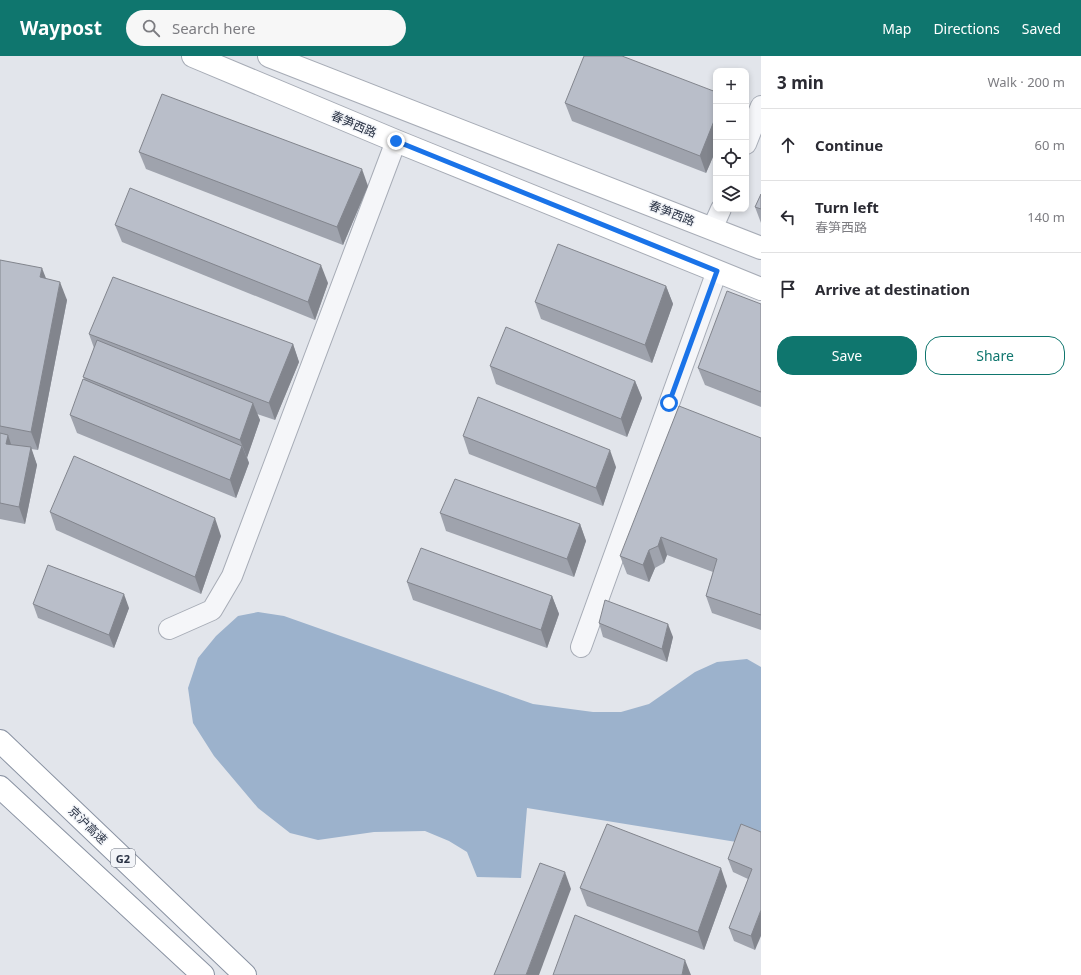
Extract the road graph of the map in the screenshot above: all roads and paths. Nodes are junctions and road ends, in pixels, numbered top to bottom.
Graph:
1 (193, 56) edge
2 (269, 56) edge
3 (761, 106) edge
4 (748, 140) edge
5 (396, 141) junction
6 (719, 212) edge
7 (712, 229) junction
8 (761, 248) edge
9 (717, 271) junction
10 (761, 288) edge
11 (169, 629) dead end
12 (581, 647) dead end
13 (0, 741) edge
14 (0, 787) edge
15 (203, 975) edge
16 (245, 975) edge

1 - 5 main road, 春笋西路
2 - 7 main road, 春笋西路
3 - 4 street
5 - 9 main road, 春笋西路
5 - 11 street
6 - 7 street
7 - 8 main road, 春笋西路
9 - 10 main road, 春笋西路
9 - 12 street
13 - 16 main road, 京沪高速 / G2
14 - 15 main road, G2

